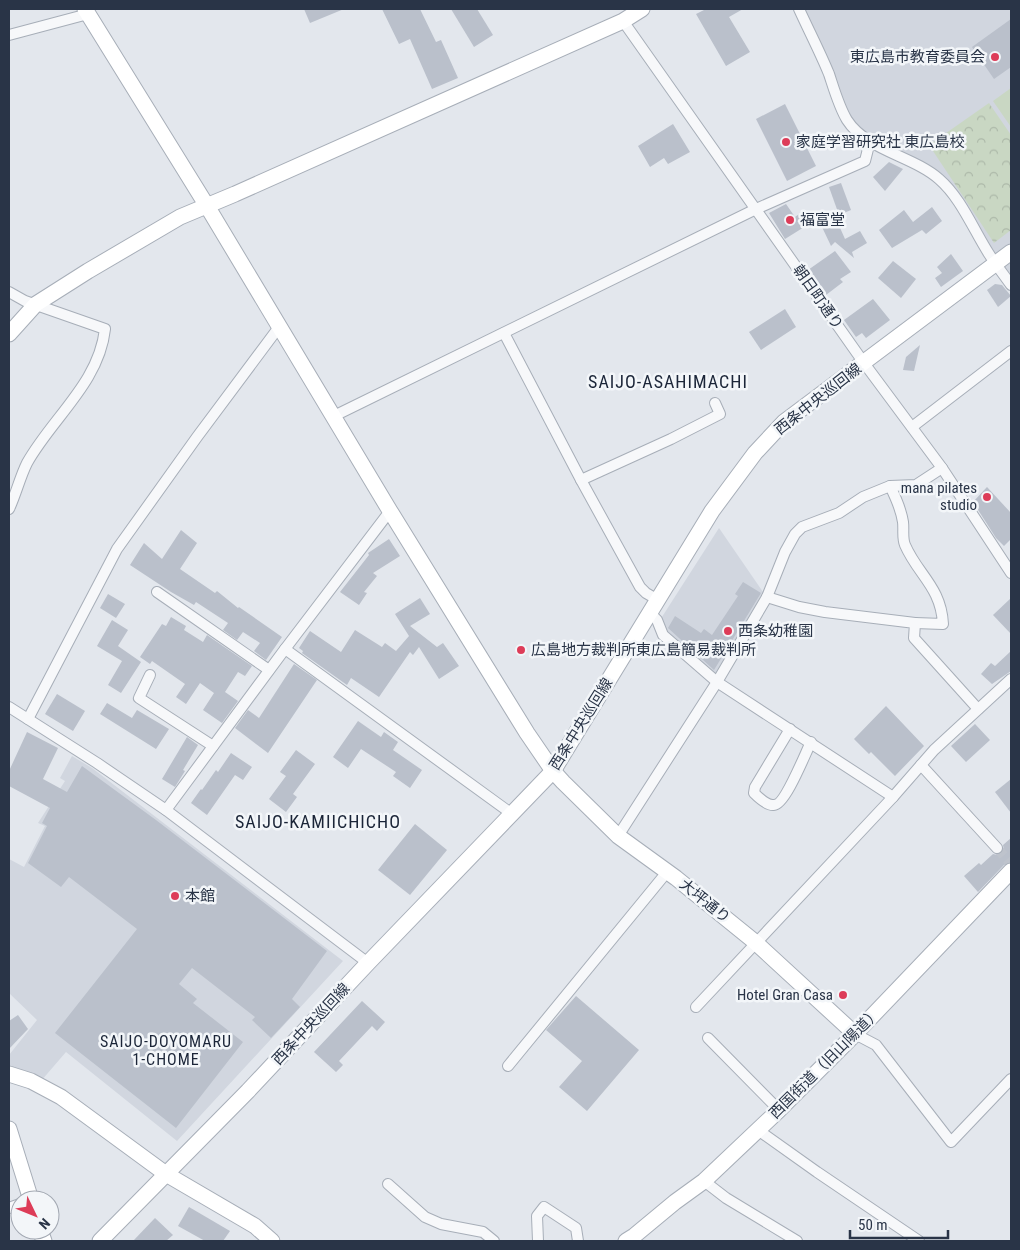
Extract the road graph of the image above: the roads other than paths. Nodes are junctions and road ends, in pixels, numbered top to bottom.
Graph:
1 (642, 9) edge
2 (799, 9) edge
3 (87, 11) edge
4 (619, 15) edge
5 (9, 35) edge
6 (870, 141) junction
7 (207, 206) junction
8 (756, 209) junction
9 (1011, 252) edge
10 (996, 263) junction
11 (1011, 285) edge
12 (9, 292) edge
13 (36, 304) junction
14 (279, 327) junction
15 (504, 333) junction
16 (9, 334) edge
17 (1011, 351) edge
18 (864, 363) junction
19 (715, 402) dead end
20 (334, 416) junction
21 (912, 427) junction
22 (942, 468) junction
23 (581, 480) junction
24 (890, 486) junction
25 (9, 509) edge
26 (390, 511) junction
27 (1011, 573) edge
28 (157, 592) dead end
29 (767, 597) junction
30 (658, 600) junction
31 (650, 613) junction
32 (915, 623) junction
33 (285, 649) junction
34 (269, 670) junction
35 (150, 675) dead end
36 (1011, 679) edge
37 (718, 682) junction
38 (9, 707) edge
39 (978, 709) junction
40 (28, 719) junction
41 (790, 729) junction
42 (811, 742) junction
43 (213, 746) junction
44 (921, 765) junction
45 (553, 770) junction
46 (893, 796) junction
47 (166, 810) junction
48 (512, 814) junction
49 (618, 836) junction
50 (996, 848) tunnel mouth
51 (1011, 871) edge
52 (667, 872) junction
53 (755, 942) junction
54 (368, 963) junction
55 (696, 1007) dead end
56 (855, 1034) junction
57 (708, 1038) dead end
58 (508, 1066) dead end
59 (9, 1074) edge
60 (1011, 1079) edge
61 (780, 1110) junction
62 (9, 1129) edge
63 (758, 1130) junction
64 (166, 1174) junction
65 (704, 1181) junction
66 (388, 1184) dead end
67 (28, 1190) edge
68 (100, 1241) edge
69 (272, 1241) edge
70 (494, 1241) edge
71 (538, 1241) edge
72 (578, 1241) edge
73 (626, 1241) edge
74 (797, 1241) edge
75 (919, 1241) edge

1 - 4 street
2 - 6 street
3 - 5 street
3 - 7 street, 大坪通り
4 - 7 street
4 - 8 street, 朝日町通り
6 - 8 street
6 - 10 street
7 - 13 street
7 - 14 street, 大坪通り
8 - 15 street
8 - 18 street, 朝日町通り
9 - 10 street, 西条中央巡回線
10 - 11 street
10 - 18 street, 西条中央巡回線
12 - 13 street
13 - 16 street
13 - 25 street
14 - 20 street, 大坪通り
14 - 40 street
15 - 20 street
15 - 23 street
17 - 21 street
18 - 21 street, 朝日町通り
18 - 30 street, 西条中央巡回線
19 - 23 street
20 - 26 street, 大坪通り
21 - 22 street, 朝日町通り
22 - 24 street
22 - 27 street, 朝日町通り
23 - 30 street
24 - 29 street
24 - 32 street
26 - 33 street
26 - 45 street, 大坪通り
28 - 34 street
29 - 32 street
29 - 37 street
30 - 31 street, 西条中央巡回線
31 - 37 street
31 - 45 street, 西条中央巡回線
32 - 39 street
33 - 34 street
33 - 48 street
34 - 43 street
35 - 43 street
36 - 39 street
37 - 41 street
37 - 49 street
38 - 40 street
39 - 44 street
40 - 47 street
41 - 42 street
41 - 42 street
42 - 46 street
43 - 47 street
44 - 46 street
44 - 50 street
45 - 48 street, 西条中央巡回線
45 - 49 street, 大坪通り
46 - 53 street
47 - 54 street
48 - 54 street, 西条中央巡回線
49 - 52 street, 大坪通り
51 - 56 street, 西国街道（旧山陽道）
52 - 53 street, 大坪通り
52 - 58 street
53 - 55 street
53 - 56 street, 大坪通り
54 - 64 street, 西条中央巡回線
56 - 60 street
56 - 61 street, 西国街道（旧山陽道）
57 - 61 street
59 - 64 street
61 - 63 street, 西国街道（旧山陽道）
62 - 67 street
63 - 65 street, 西国街道（旧山陽道）
63 - 75 street
64 - 68 street, 西条中央巡回線
64 - 69 street
65 - 73 street, 西国街道（旧山陽道）
65 - 74 street
66 - 70 street
71 - 72 street

